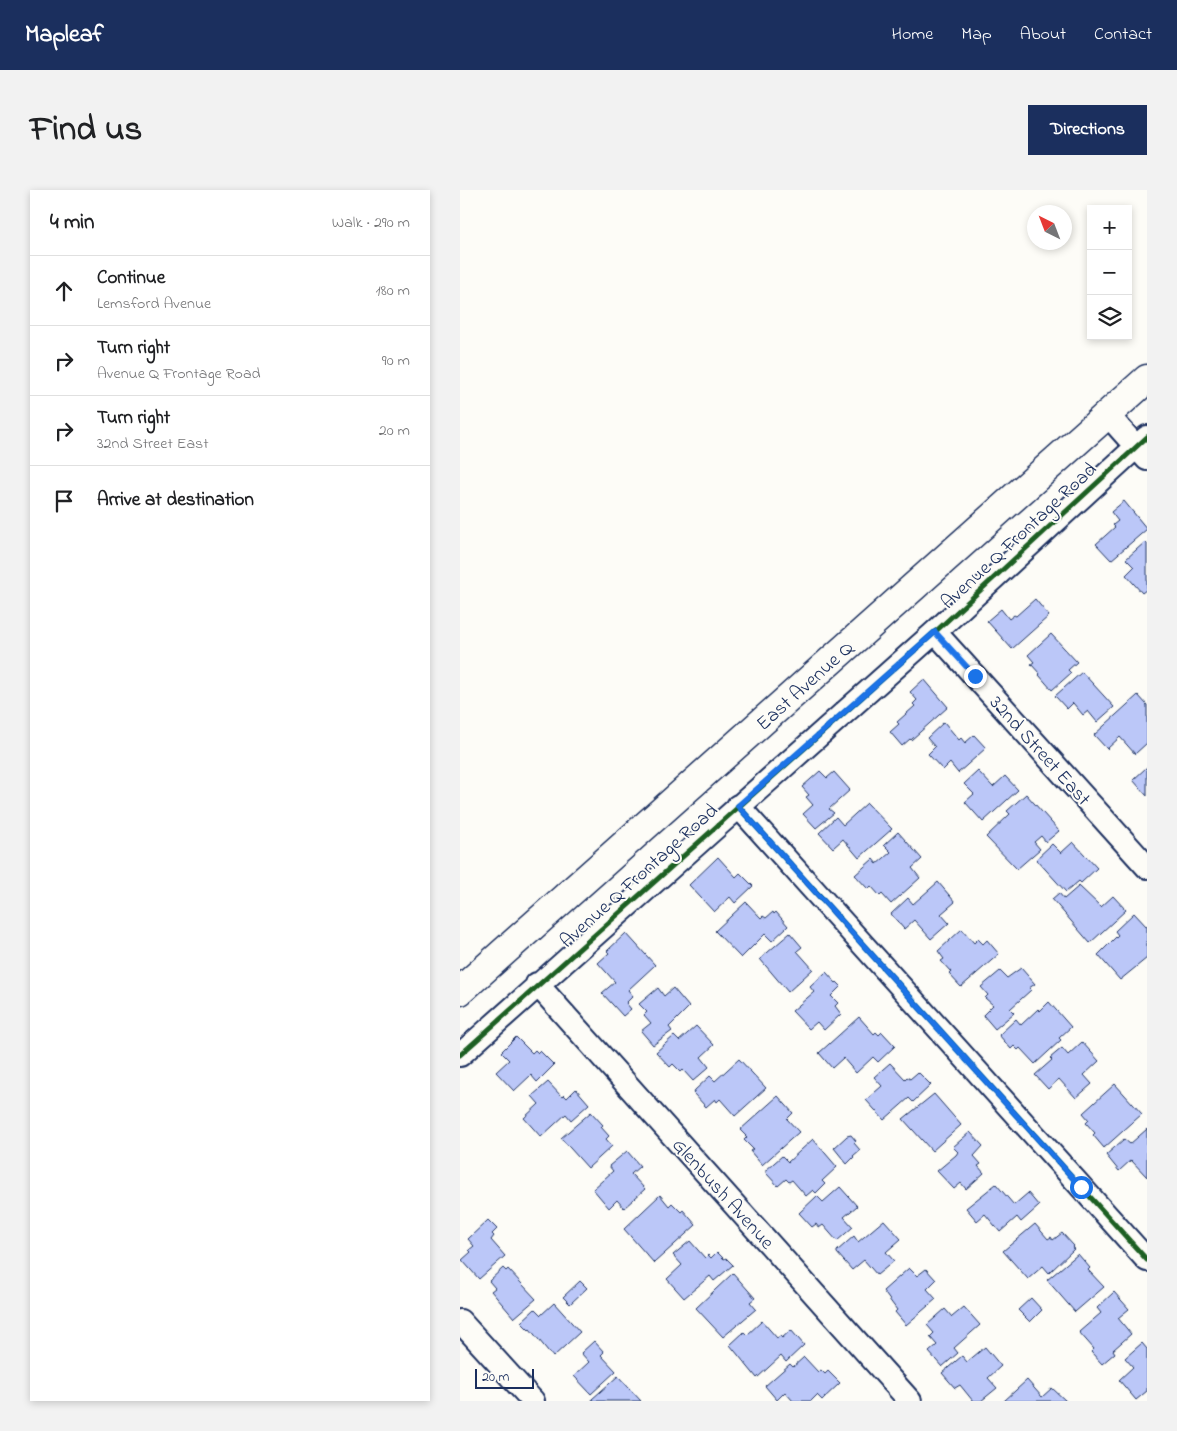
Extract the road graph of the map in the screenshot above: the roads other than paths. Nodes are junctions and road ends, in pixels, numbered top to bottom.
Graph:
1 (1147, 379) edge
2 (1107, 414) junction
3 (1143, 447) edge
4 (935, 632) junction
5 (738, 806) junction
6 (1147, 867) edge
7 (537, 984) junction
8 (460, 991) edge
9 (460, 1055) edge
10 (1147, 1260) edge
11 (460, 1320) edge
12 (533, 1401) edge
13 (910, 1401) edge

1 - 2 main road, East Avenue Q
2 - 3 street
2 - 8 main road, East Avenue Q
3 - 4 street, Avenue Q Frontage Road
4 - 5 street, Avenue Q Frontage Road
4 - 6 street, 32nd Street East
5 - 7 street, Avenue Q Frontage Road
5 - 10 street
7 - 9 street, Avenue Q Frontage Road
7 - 13 street, Glenbush Avenue
11 - 12 street

